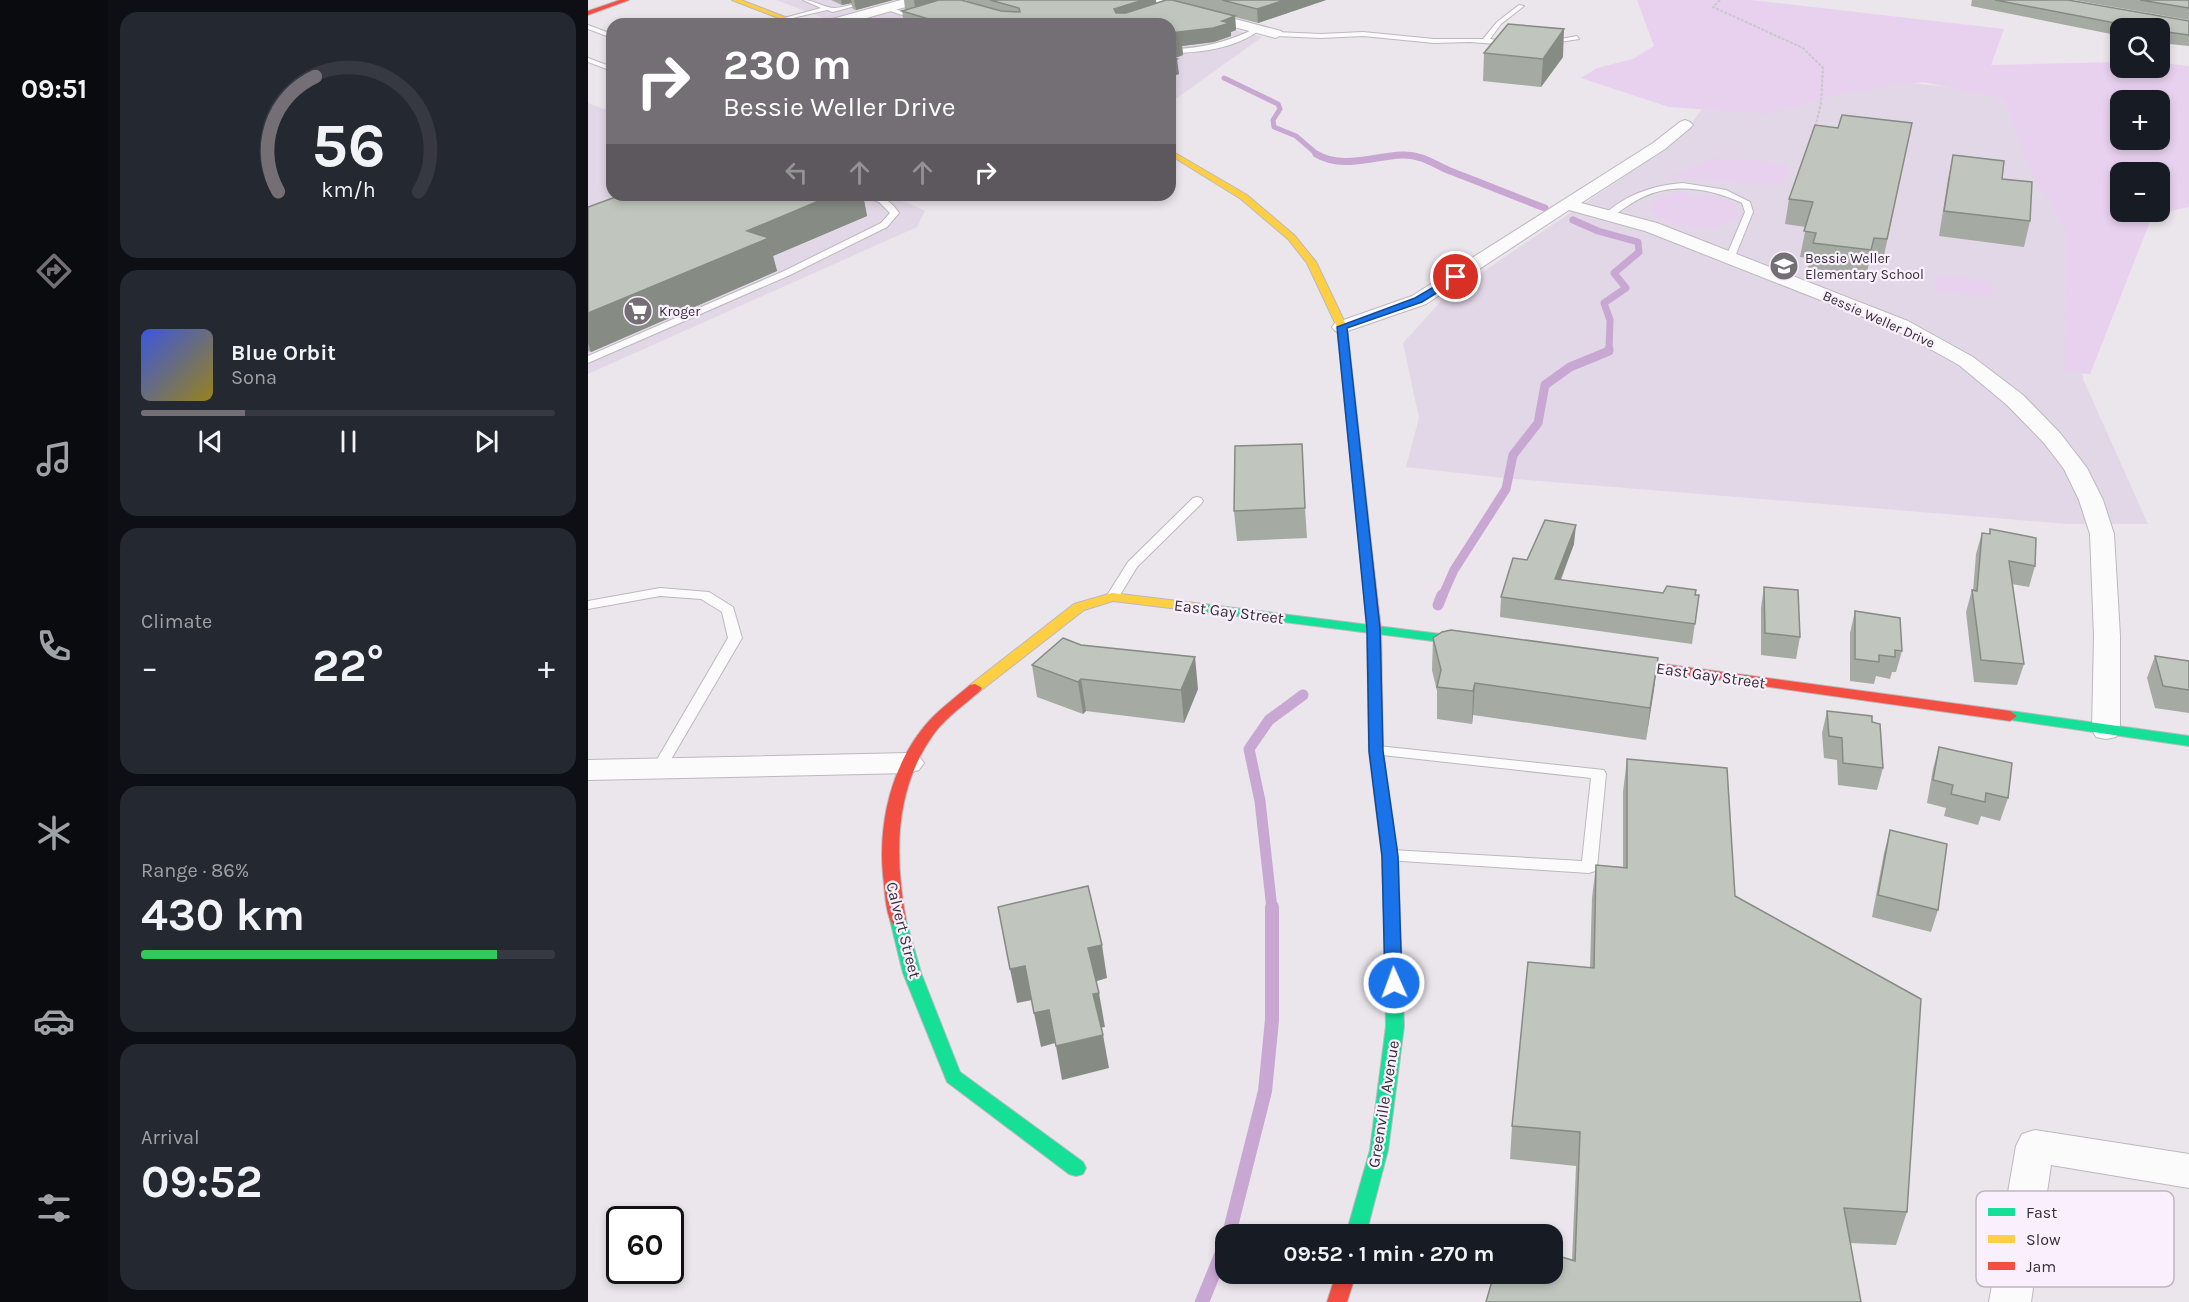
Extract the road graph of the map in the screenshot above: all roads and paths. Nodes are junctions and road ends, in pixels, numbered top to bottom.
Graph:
1 (613, 0) edge
2 (626, 0) edge
3 (735, 0) edge
4 (806, 0) edge
5 (874, 0) edge
6 (915, 0) edge
7 (1148, 0) edge
8 (1720, 0) edge
9 (1221, 3) dead end
10 (1521, 6) dead end
11 (828, 8) junction
12 (886, 8) junction
13 (588, 11) edge
14 (1194, 12) junction
15 (927, 15) edge
16 (782, 18) edge
17 (803, 18) edge
18 (851, 18) edge
19 (918, 18) joint
20 (589, 27) edge
21 (1258, 29) junction
22 (606, 34) edge
23 (1276, 34) joint
24 (1577, 38) dead end
25 (1485, 41) junction
26 (1515, 44) edge
27 (1535, 44) edge
28 (1176, 50) edge
29 (588, 60) edge
30 (606, 67) edge
31 (1685, 125) dead end
32 (1814, 134) edge
33 (1176, 155) edge
34 (885, 201) edge
35 (1568, 204) junction
36 (1608, 215) junction
37 (1731, 257) junction
38 (1342, 327) junction
39 (588, 360) edge
40 (1197, 501) dead end
41 (1112, 597) junction
42 (1090, 602) joint
43 (588, 605) edge
44 (1374, 629) junction
45 (1493, 644) edge
46 (1599, 659) edge
47 (2106, 730) junction
48 (2189, 741) edge
49 (1376, 751) junction
50 (909, 763) junction
51 (660, 768) junction
52 (588, 770) edge
53 (1390, 856) junction
54 (1076, 1168) dead end
55 (2189, 1171) edge
56 (2028, 1191) edge
57 (1359, 1224) edge
58 (1343, 1284) edge
59 (2012, 1287) edge
60 (1337, 1302) edge
61 (2010, 1302) edge

1 - 13 main road
2 - 13 main road
3 - 16 main road
4 - 11 lane
5 - 11 lane
6 - 12 street
7 - 14 street
8 - 32 path
9 - 14 street
10 - 25 lane
11 - 17 lane
12 - 18 street
12 - 19 lane
14 - 21 street
15 - 19 lane
20 - 22 lane
21 - 23 street
21 - 28 lane
23 - 25 lane
24 - 27 lane
25 - 26 lane
29 - 30 lane
31 - 35 street
33 - 38 main road, Greenville Avenue
34 - 39 lane
35 - 36 street, Bessie Weller Drive
35 - 38 street
36 - 37 street, Bessie Weller Drive
36 - 37 lane
37 - 47 street, Bessie Weller Drive
38 - 44 main road, Greenville Avenue
40 - 41 lane
41 - 42 main road, East Gay Street
41 - 44 main road, East Gay Street
42 - 50 main road, Calvert Street
43 - 51 lane
44 - 45 main road, East Gay Street
44 - 49 main road, Greenville Avenue
46 - 47 main road, East Gay Street
47 - 48 main road, East Gay Street
49 - 53 main road, Greenville Avenue
49 - 53 lane
50 - 51 street
50 - 54 main road, Calvert Street
51 - 52 street
53 - 57 main road, Greenville Avenue
55 - 56 street
58 - 60 main road
59 - 61 street

